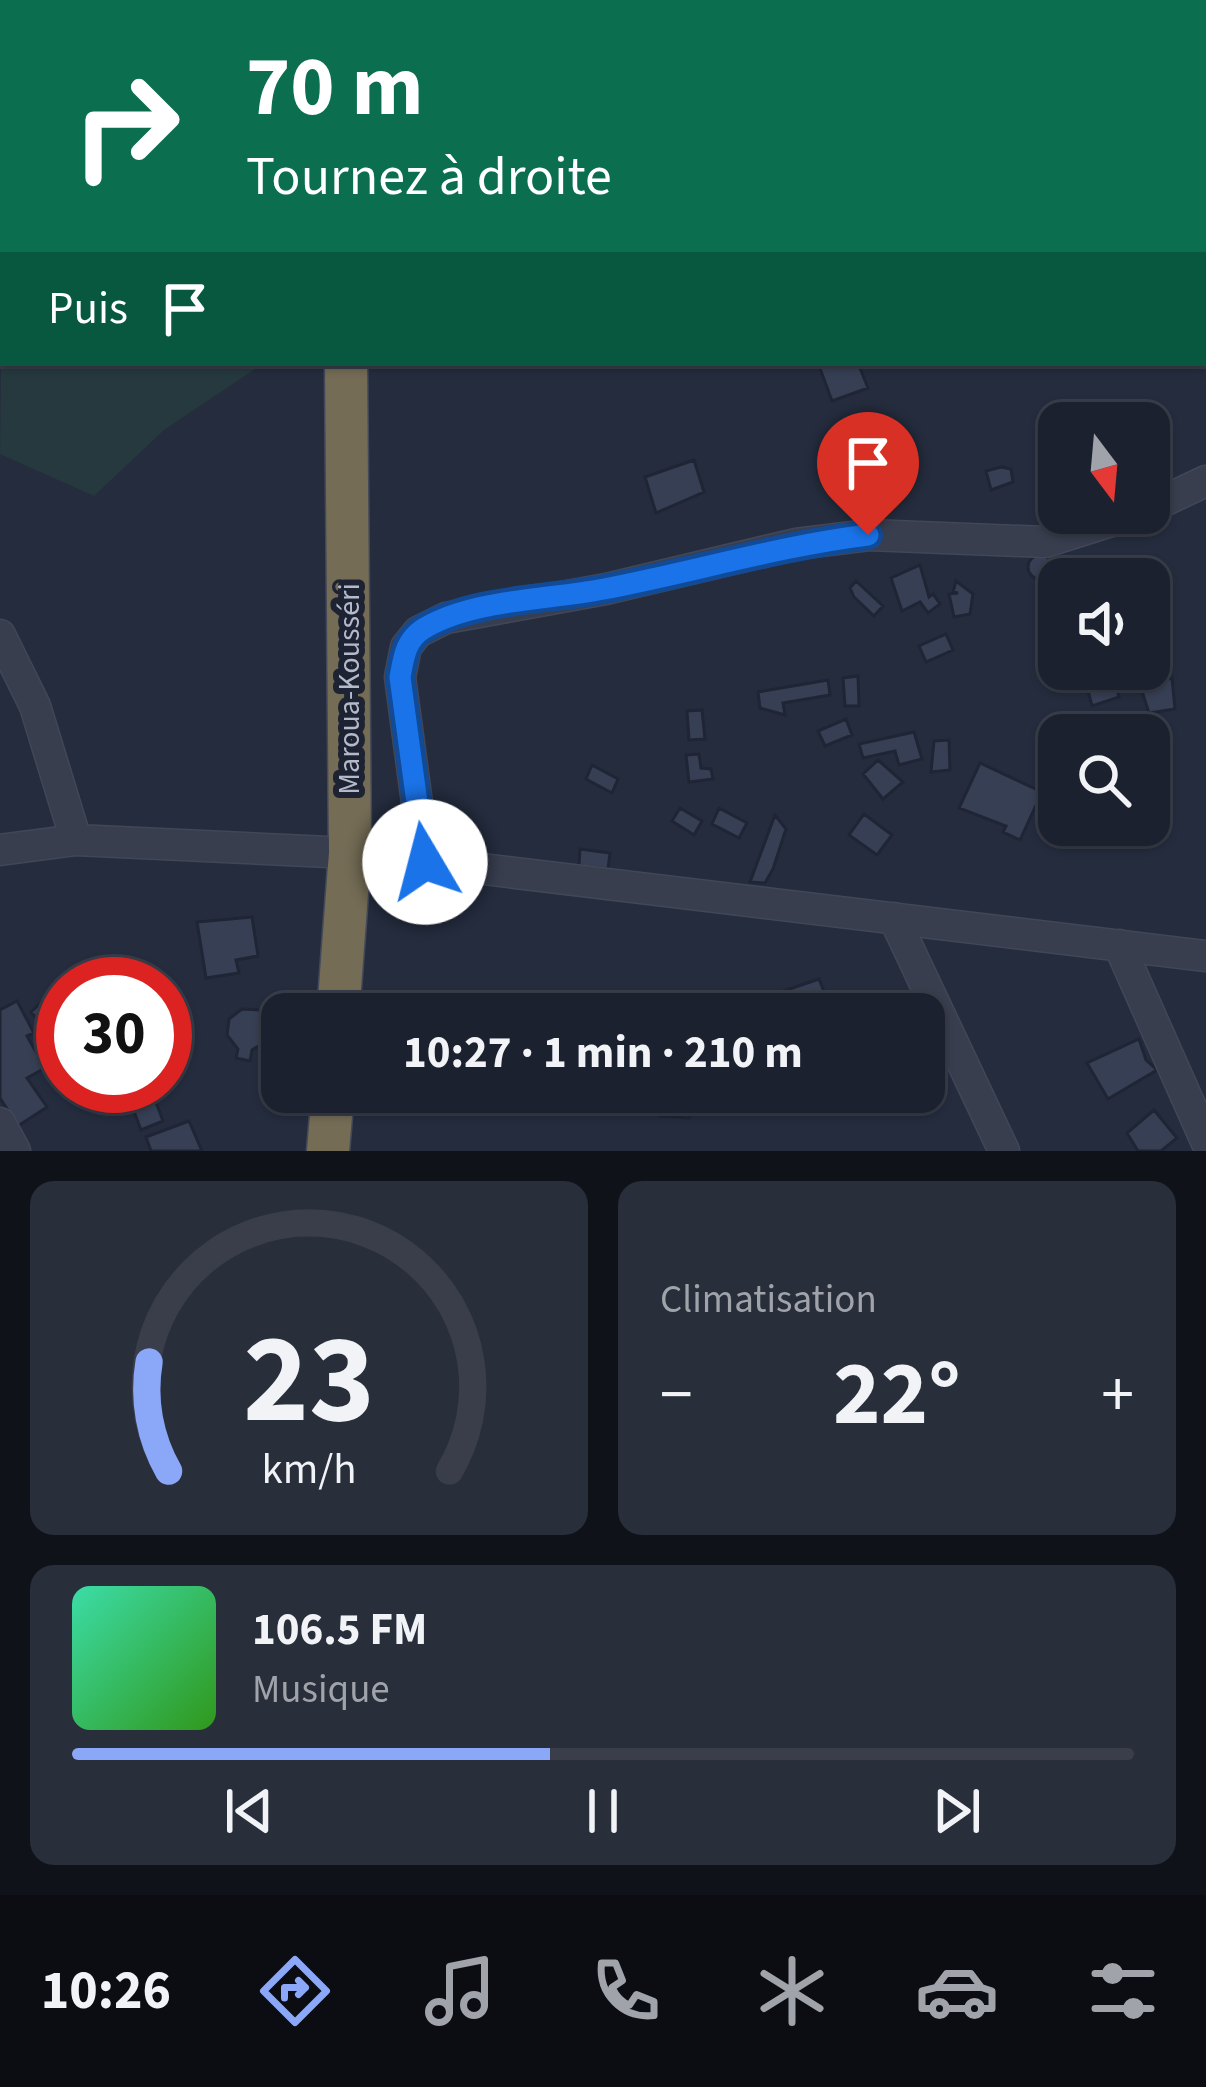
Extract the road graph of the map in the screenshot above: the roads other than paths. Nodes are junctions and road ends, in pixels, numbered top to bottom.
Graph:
1 (346, 366) edge
2 (1206, 482) edge
3 (1170, 498) edge
4 (1070, 534) edge
5 (0, 635) edge
6 (76, 840) junction
7 (0, 850) edge
8 (350, 854) junction
9 (425, 862) junction
10 (894, 918) junction
11 (1119, 945) junction
12 (1206, 956) edge
13 (340, 993) edge
14 (331, 1113) edge
15 (0, 1123) edge
16 (1206, 1141) edge
17 (15, 1151) edge
18 (328, 1151) edge
19 (1004, 1151) edge

1 - 8 highway, Maroua-Kousséri
2 - 3 street
4 - 9 street
5 - 6 street
6 - 7 street
6 - 8 street
8 - 9 street
8 - 13 highway, Maroua-Kousséri
9 - 10 street
10 - 11 street
10 - 19 street
11 - 12 street
11 - 16 street
14 - 18 highway
15 - 17 street

